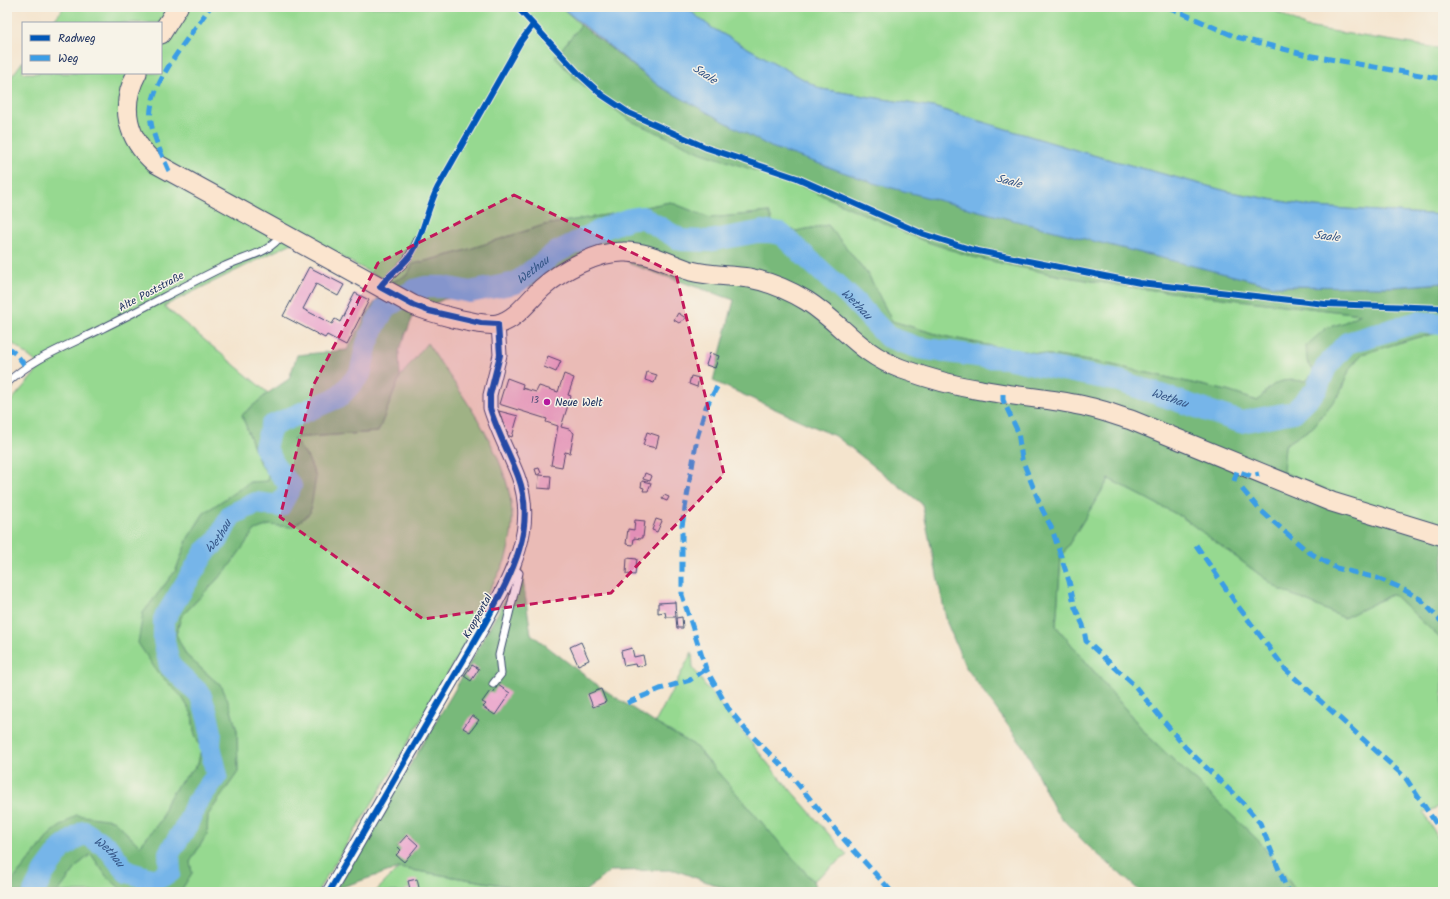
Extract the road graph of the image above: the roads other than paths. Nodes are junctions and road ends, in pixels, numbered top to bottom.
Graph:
1 (178, 7) edge
2 (162, 32) edge
3 (137, 74) edge
4 (282, 234) junction
5 (418, 239) dead end
6 (384, 289) junction
7 (490, 324) junction
8 (7, 383) edge
9 (1443, 536) edge
10 (513, 568) junction
11 (493, 684) dead end
12 (329, 892) edge

1 - 2 main road
3 - 4 main road
4 - 6 main road
4 - 8 lane, Alte Poststraße
5 - 6 lane
6 - 7 main road
7 - 9 main road
7 - 10 street, Kroppental
10 - 11 lane
10 - 12 street, Kroppental

